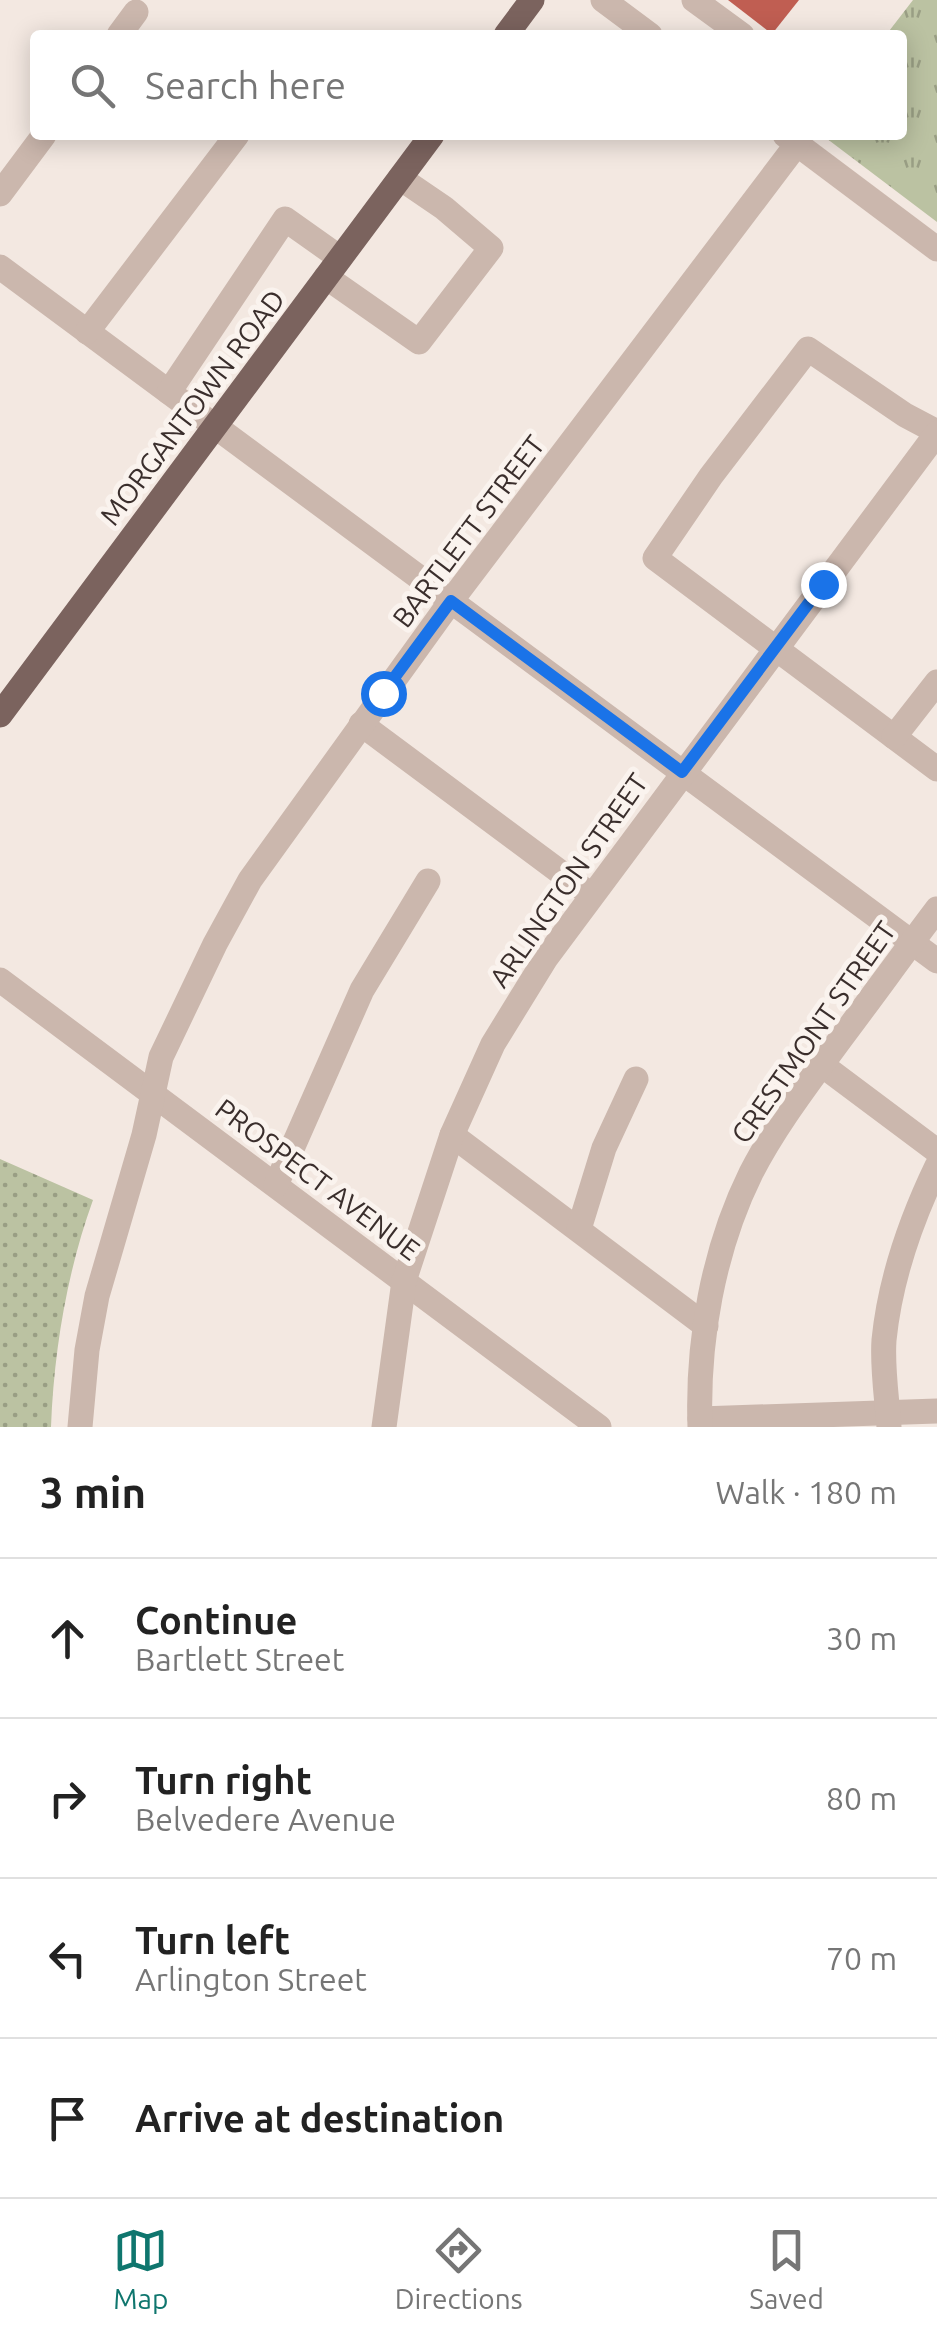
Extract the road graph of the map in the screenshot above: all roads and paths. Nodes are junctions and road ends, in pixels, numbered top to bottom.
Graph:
1 (532, 0) edge
2 (694, 0) edge
3 (615, 3) edge
4 (136, 12) dead end
5 (123, 30) edge
6 (510, 30) edge
7 (645, 30) edge
8 (735, 30) edge
9 (40, 140) edge
10 (233, 140) edge
11 (428, 140) edge
12 (790, 140) edge
13 (400, 178) junction
14 (0, 194) edge
15 (937, 249) edge
16 (0, 267) edge
17 (333, 267) junction
18 (87, 332) junction
19 (169, 392) junction
20 (215, 426) junction
21 (937, 433) edge
22 (451, 601) junction
23 (776, 649) junction
24 (937, 682) edge
25 (0, 714) edge
26 (361, 724) junction
27 (894, 738) junction
28 (937, 769) edge
29 (682, 772) junction
30 (428, 882) dead end
31 (591, 895) junction
32 (937, 909) edge
33 (912, 942) junction
34 (937, 961) edge
35 (0, 980) edge
36 (822, 1065) junction
37 (636, 1079) dead end
38 (154, 1094) junction
39 (452, 1135) junction
40 (937, 1151) edge
41 (937, 1166) edge
42 (276, 1186) junction
43 (579, 1230) junction
44 (404, 1281) junction
45 (706, 1326) junction
46 (937, 1412) edge
47 (889, 1420) edge
48 (700, 1423) edge
49 (80, 1427) edge
50 (384, 1427) edge
51 (599, 1427) edge

1 - 6 main road
2 - 8 street
3 - 7 street
4 - 5 street
9 - 14 street
10 - 18 street
11 - 13 main road, MORGANTOWN ROAD
12 - 15 street
12 - 22 street, BARTLETT STREET
13 - 17 main road, MORGANTOWN ROAD
13 - 17 street
16 - 18 street
17 - 19 street
17 - 20 main road, MORGANTOWN ROAD
18 - 19 street
19 - 20 street
20 - 22 street
20 - 25 main road, MORGANTOWN ROAD
21 - 23 street, ARLINGTON STREET
21 - 23 street
22 - 26 street, BARTLETT STREET
22 - 29 street
23 - 27 street
23 - 29 street, ARLINGTON STREET
24 - 27 street
26 - 31 street
26 - 38 street, BARTLETT STREET
27 - 28 street
29 - 31 street, ARLINGTON STREET
29 - 33 street
30 - 42 street
31 - 39 street, ARLINGTON STREET
32 - 33 street, CRESTMONT STREET
33 - 34 street
33 - 36 street, CRESTMONT STREET
35 - 38 street, PROSPECT AVENUE
36 - 40 street
36 - 45 street, CRESTMONT STREET
37 - 43 street
38 - 42 street, PROSPECT AVENUE
38 - 49 street, BARTLETT STREET
39 - 43 street
39 - 44 street, ARLINGTON STREET
41 - 47 street
42 - 44 street, PROSPECT AVENUE
43 - 45 street
44 - 50 street, ARLINGTON STREET
44 - 51 street, PROSPECT AVENUE
45 - 48 street, CRESTMONT STREET
46 - 47 street
47 - 48 street

